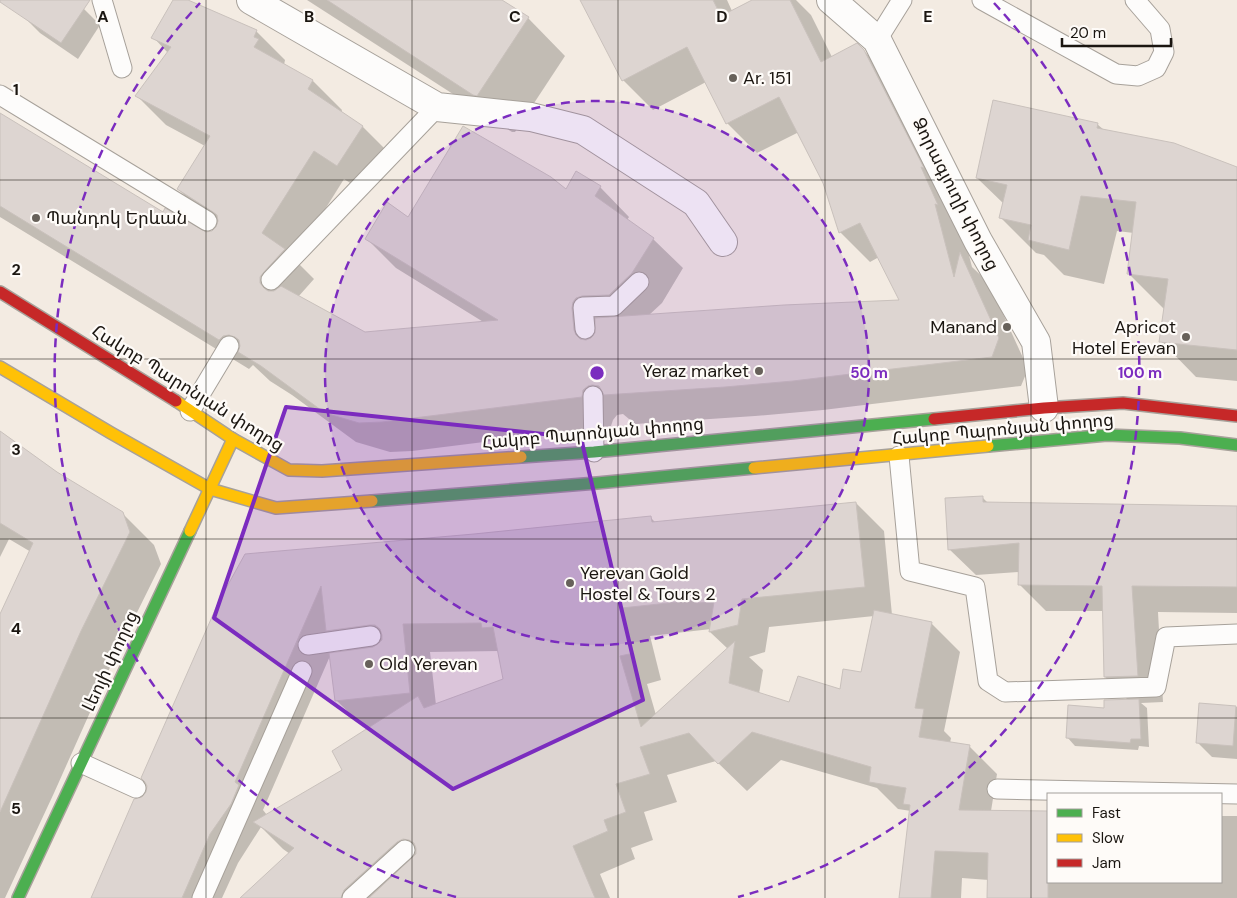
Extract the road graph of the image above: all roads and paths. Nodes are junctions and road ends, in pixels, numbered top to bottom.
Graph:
1 (102, 0) edge
2 (251, 0) edge
3 (831, 0) edge
4 (902, 0) edge
5 (982, 0) edge
6 (1135, 0) edge
7 (877, 40) junction
8 (122, 68) dead end
9 (0, 95) edge
10 (437, 107) junction
11 (206, 221) dead end
12 (724, 242) dead end
13 (270, 280) dead end
14 (639, 282) dead end
15 (0, 292) edge
16 (585, 329) dead end
17 (229, 346) dead end
18 (0, 367) edge
19 (593, 396) dead end
20 (1044, 408) junction
21 (190, 411) junction
22 (1237, 416) edge
23 (233, 439) junction
24 (1237, 445) edge
25 (594, 452) junction
26 (899, 456) junction
27 (210, 489) junction
28 (1237, 634) edge
29 (371, 636) dead end
30 (308, 645) dead end
31 (302, 671) dead end
32 (81, 763) junction
33 (136, 788) dead end
34 (998, 789) dead end
35 (1189, 793) edge
36 (1222, 794) edge
37 (1237, 794) edge
38 (404, 850) dead end
39 (18, 898) edge
40 (202, 898) edge
41 (352, 898) edge

1 - 8 lane
2 - 10 street
3 - 7 street, Ձորագյուղի փողոց
4 - 7 lane
5 - 6 lane
7 - 20 street, Ձորագյուղի փողոց
9 - 11 lane
10 - 12 street
10 - 13 lane
14 - 16 lane
15 - 21 main road, Հակոբ Պարոնյան փողոց
17 - 21 lane
18 - 27 main road, Հակոբ Պարոնյան փողոց
19 - 25 lane
20 - 22 main road, Հակոբ Պարոնյան փողոց
20 - 25 main road, Հակոբ Պարոնյան փողոց
21 - 23 main road, Հակոբ Պարոնյան փողոց
23 - 25 main road, Հակոբ Պարոնյան փողոց
23 - 27 main road, Լեոյի փողոց
24 - 26 main road, Հակոբ Պարոնյան փողոց
26 - 27 main road, Հակոբ Պարոնյան փողոց
26 - 28 lane
27 - 32 main road, Լեոյի փողոց
29 - 30 lane
31 - 40 lane
32 - 33 lane
32 - 39 main road, Լեոյի փողոց
34 - 35 lane
36 - 37 lane
38 - 41 lane

